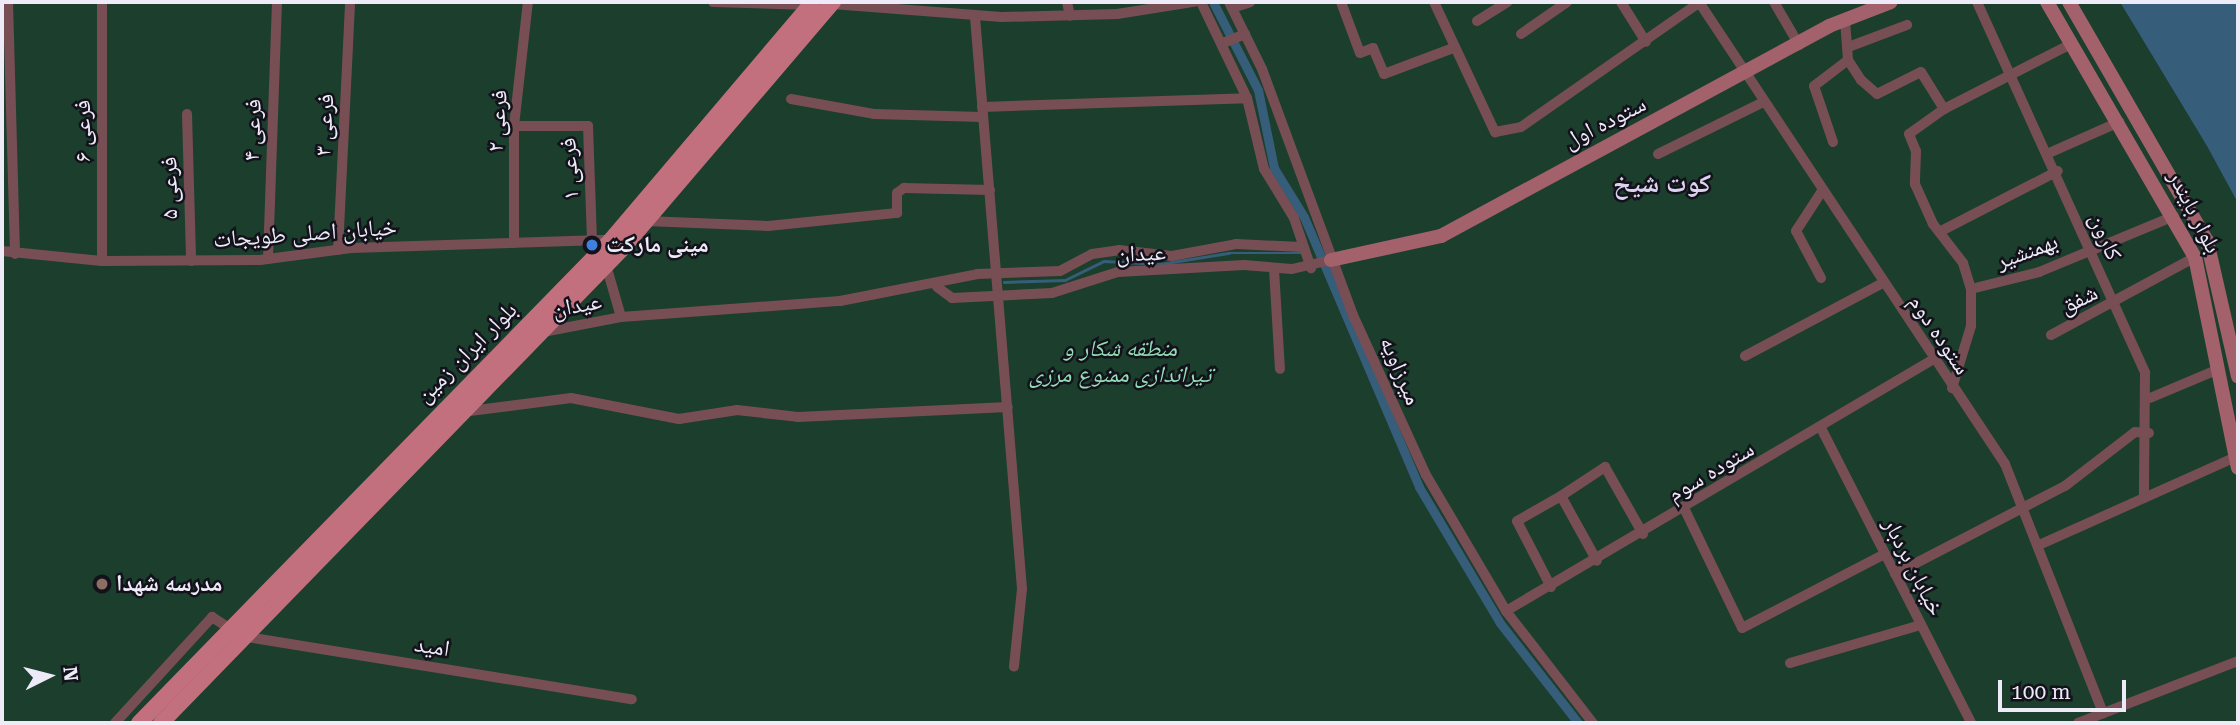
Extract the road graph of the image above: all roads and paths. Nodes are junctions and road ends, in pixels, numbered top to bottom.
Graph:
1 (8, 2) edge
2 (102, 2) edge
3 (277, 2) edge
4 (350, 2) edge
5 (528, 2) edge
6 (713, 2) edge
7 (1068, 2) edge
8 (1194, 2) edge
9 (1201, 2) edge
10 (1250, 2) edge
11 (1341, 2) edge
12 (1435, 2) edge
13 (1508, 2) edge
14 (1567, 2) edge
15 (1620, 2) edge
16 (1699, 2) edge
17 (1774, 2) edge
18 (1891, 2) edge
19 (1977, 2) edge
20 (2047, 2) edge
21 (2069, 2) edge
22 (832, 3) edge
23 (812, 4) edge
24 (1230, 5) edge
25 (1070, 16) junction
26 (975, 17) junction
27 (1845, 20) junction
28 (1477, 21) dead end
29 (1907, 25) dead end
30 (1521, 34) dead end
31 (1241, 35) junction
32 (1224, 42) junction
33 (1646, 43) junction
34 (2071, 44) junction
35 (1799, 45) junction
36 (1851, 46) junction
37 (1453, 48) junction
38 (1848, 60) junction
39 (2101, 60) junction
40 (2086, 69) junction
41 (2010, 75) junction
42 (1745, 76) junction
43 (1247, 98) junction
44 (791, 99) dead end
45 (1762, 102) junction
46 (1944, 109) junction
47 (982, 112) junction
48 (187, 114) dead end
49 (2119, 122) junction
50 (514, 126) junction
51 (1833, 142) dead end
52 (2049, 153) junction
53 (1658, 154) dead end
54 (2058, 171) junction
55 (990, 190) junction
56 (1822, 191) junction
57 (2174, 216) junction
58 (646, 221) junction
59 (1943, 230) junction
60 (592, 240) junction
61 (611, 240) junction
62 (514, 243) junction
63 (338, 250) junction
64 (2087, 250) junction
65 (2, 251) edge
66 (15, 254) junction
67 (2195, 257) junction
68 (1307, 258) junction
69 (268, 259) junction
70 (102, 261) junction
71 (191, 261) junction
72 (1329, 261) junction
73 (606, 265) junction
74 (1273, 269) junction
75 (997, 272) junction
76 (1821, 278) dead end
77 (1881, 284) junction
78 (937, 287) junction
79 (1971, 289) junction
80 (999, 294) junction
81 (2114, 304) junction
82 (621, 317) junction
83 (539, 333) junction
84 (2051, 335) dead end
85 (1745, 356) dead end
86 (1933, 359) junction
87 (1280, 369) dead end
88 (2219, 369) junction
89 (2238, 376) edge
90 (1952, 388) junction
91 (2150, 398) junction
92 (1008, 407) junction
93 (462, 412) junction
94 (1821, 428) junction
95 (2149, 433) junction
96 (2237, 462) edge
97 (1561, 496) junction
98 (2144, 498) junction
99 (2026, 507) junction
100 (1685, 510) junction
101 (1643, 534) junction
102 (2039, 545) junction
103 (1885, 554) junction
104 (1597, 561) junction
105 (1895, 574) junction
106 (1551, 587) junction
107 (1506, 611) junction
108 (1921, 625) junction
109 (234, 632) junction
110 (2238, 661) edge
111 (1790, 663) dead end
112 (1014, 667) dead end
113 (632, 699) dead end
114 (2103, 713) junction
115 (115, 723) edge
116 (139, 723) edge
117 (164, 723) edge
118 (1593, 723) edge
119 (1971, 723) edge
120 (2078, 723) edge

1 - 66 street
2 - 70 street, فرعی ۶
3 - 69 street, فرعی ۴
4 - 63 street, فرعی ۳
5 - 50 street, فرعی ۲
6 - 23 street
7 - 25 street
8 - 25 street
9 - 32 street
10 - 24 street
11 - 37 street
12 - 37 street
13 - 28 street
14 - 30 street
15 - 33 street
16 - 33 street
16 - 42 street, ستوده دوم
17 - 35 street
18 - 27 street, ستوده اول
19 - 41 street, کارون
20 - 34 street, بلوار بایندر
21 - 39 street, بلوار بایندر
22 - 26 street
22 - 58 main road, بلوار ایران زمین
23 - 61 main road, بلوار ایران زمین
24 - 31 street, میرزاویه
25 - 26 street
26 - 47 street
27 - 35 street, ستوده اول
27 - 36 street
29 - 36 street
31 - 32 street
31 - 72 street, میرزاویه
32 - 43 street
33 - 37 street
34 - 40 street, بلوار بایندر
34 - 41 street
35 - 42 street, ستوده اول
36 - 38 street
38 - 46 street
38 - 51 street
39 - 40 street
39 - 89 street, بلوار بایندر
40 - 49 street, بلوار بایندر
41 - 46 street
41 - 52 street, کارون
42 - 45 street, ستوده دوم
42 - 72 street, ستوده اول
43 - 47 street
43 - 68 street
44 - 47 street
45 - 53 street
45 - 56 street, ستوده دوم
46 - 59 street
47 - 55 street
48 - 71 street, فرعی ۵
49 - 52 street
49 - 57 street, بلوار بایندر
50 - 60 street, فرعی ۱
50 - 62 street, فرعی ۲
52 - 54 street, کارون
54 - 59 street
54 - 64 street, کارون
55 - 58 street
55 - 75 street
56 - 76 street
56 - 77 street, ستوده دوم
57 - 64 street, بهمنشیر
57 - 67 street, بلوار بایندر
58 - 73 main road, بلوار ایران زمین
59 - 79 street
60 - 61 street, خیابان اصلی طویجات
60 - 62 street, خیابان اصلی طویجات
61 - 109 main road, بلوار ایران زمین
62 - 63 street, خیابان اصلی طویجات
63 - 69 street, خیابان اصلی طویجات
64 - 79 street, بهمنشیر
64 - 81 street, کارون
65 - 66 street, خیابان اصلی طویجات
66 - 70 street, خیابان اصلی طویجات
67 - 81 street, شفق
67 - 88 street, بلوار بایندر
68 - 72 street
68 - 74 street, عیدان
68 - 75 street, عیدان
69 - 71 street, خیابان اصلی طویجات
70 - 71 street, خیابان اصلی طویجات
72 - 107 street, میرزاویه
73 - 82 street, عیدان
73 - 83 main road, بلوار ایران زمین
74 - 80 street, عیدان
74 - 87 street
75 - 78 street, عیدان
75 - 80 street
77 - 85 street
77 - 86 street, ستوده دوم
78 - 80 street, عیدان
78 - 82 street, عیدان
79 - 90 street
80 - 92 street
81 - 84 street, شفق
81 - 91 street, کارون
82 - 83 street, عیدان
83 - 93 main road, بلوار ایران زمین
86 - 90 street, ستوده دوم
86 - 94 street, ستوده سوم
88 - 91 street
88 - 96 street, بلوار بایندر
90 - 99 street, ستوده دوم
91 - 95 street, کارون
92 - 93 street
92 - 112 street
93 - 109 main road, بلوار ایران زمین
94 - 100 street, ستوده سوم
94 - 103 street, خیابان بردبار
95 - 98 street, کارون
95 - 99 street
96 - 98 street
97 - 101 street
97 - 104 street
97 - 106 street
98 - 102 street
99 - 102 street, ستوده دوم
99 - 105 street
100 - 101 street, ستوده سوم
100 - 103 street
101 - 104 street, ستوده سوم
102 - 114 street, ستوده دوم
103 - 105 street, خیابان بردبار
104 - 106 street, ستوده سوم
105 - 108 street, خیابان بردبار
106 - 107 street, ستوده سوم
107 - 118 street, میرزاویه
108 - 111 street
108 - 119 street, خیابان بردبار
109 - 113 street, امید
109 - 115 street, امید
109 - 116 main road, بلوار ایران زمین
109 - 117 main road, بلوار ایران زمین
110 - 114 street
114 - 120 street

